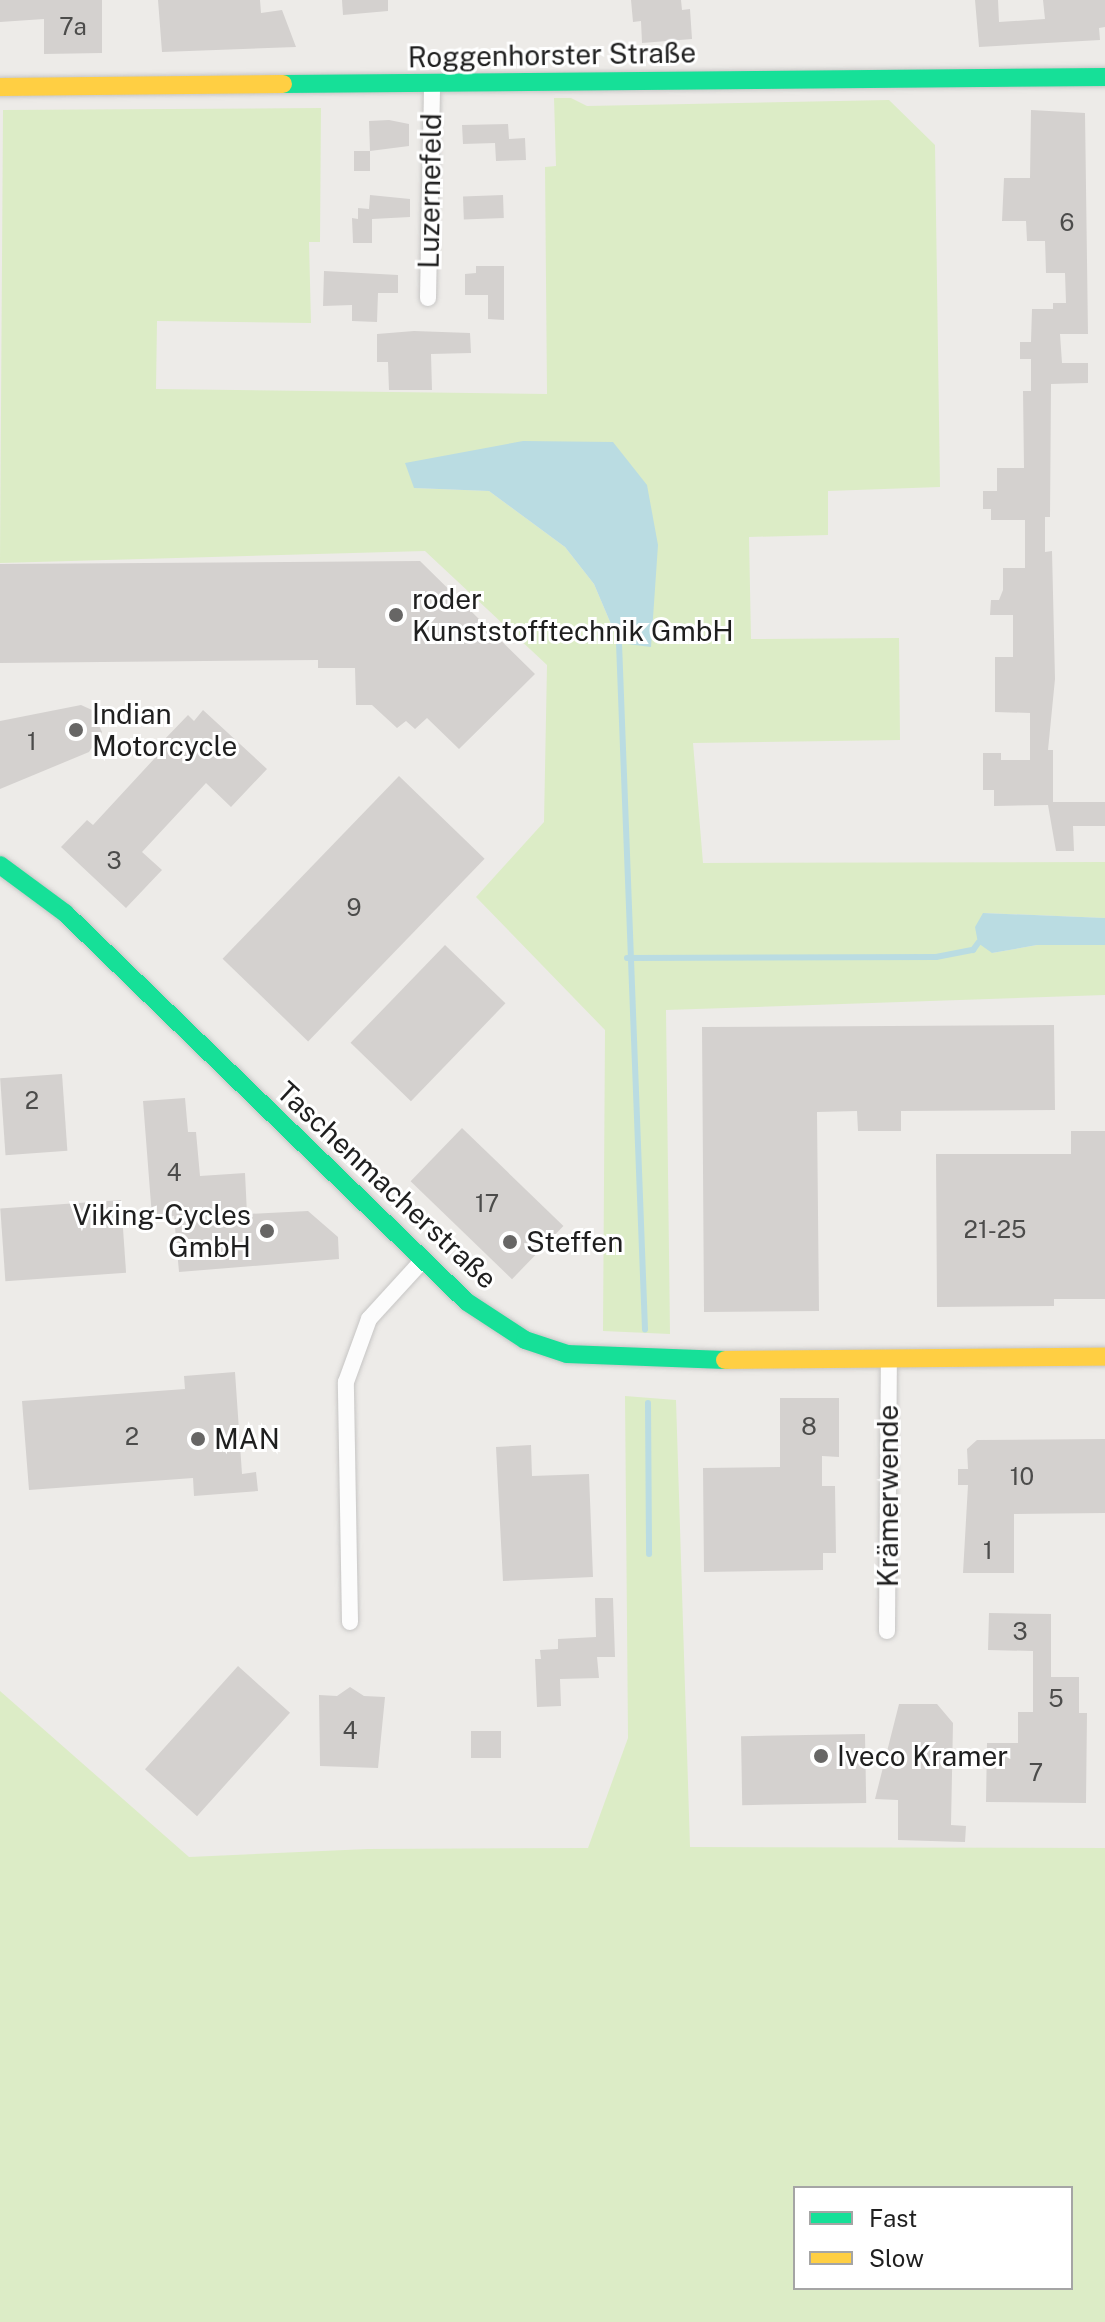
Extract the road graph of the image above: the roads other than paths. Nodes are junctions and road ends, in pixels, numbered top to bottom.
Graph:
1 (1105, 77) edge
2 (432, 84) junction
3 (0, 87) edge
4 (428, 298) dead end
5 (0, 865) edge
6 (421, 1262) junction
7 (1105, 1357) edge
8 (889, 1362) junction
9 (350, 1622) dead end
10 (887, 1631) dead end

1 - 2 street, Roggenhorster Straße
2 - 3 street, Roggenhorster Straße
2 - 4 street, Luzernefeld
5 - 6 street, Taschenmacherstraße
6 - 8 street, Taschenmacherstraße
6 - 9 street
7 - 8 street, Taschenmacherstraße
8 - 10 street, Krämerwende

